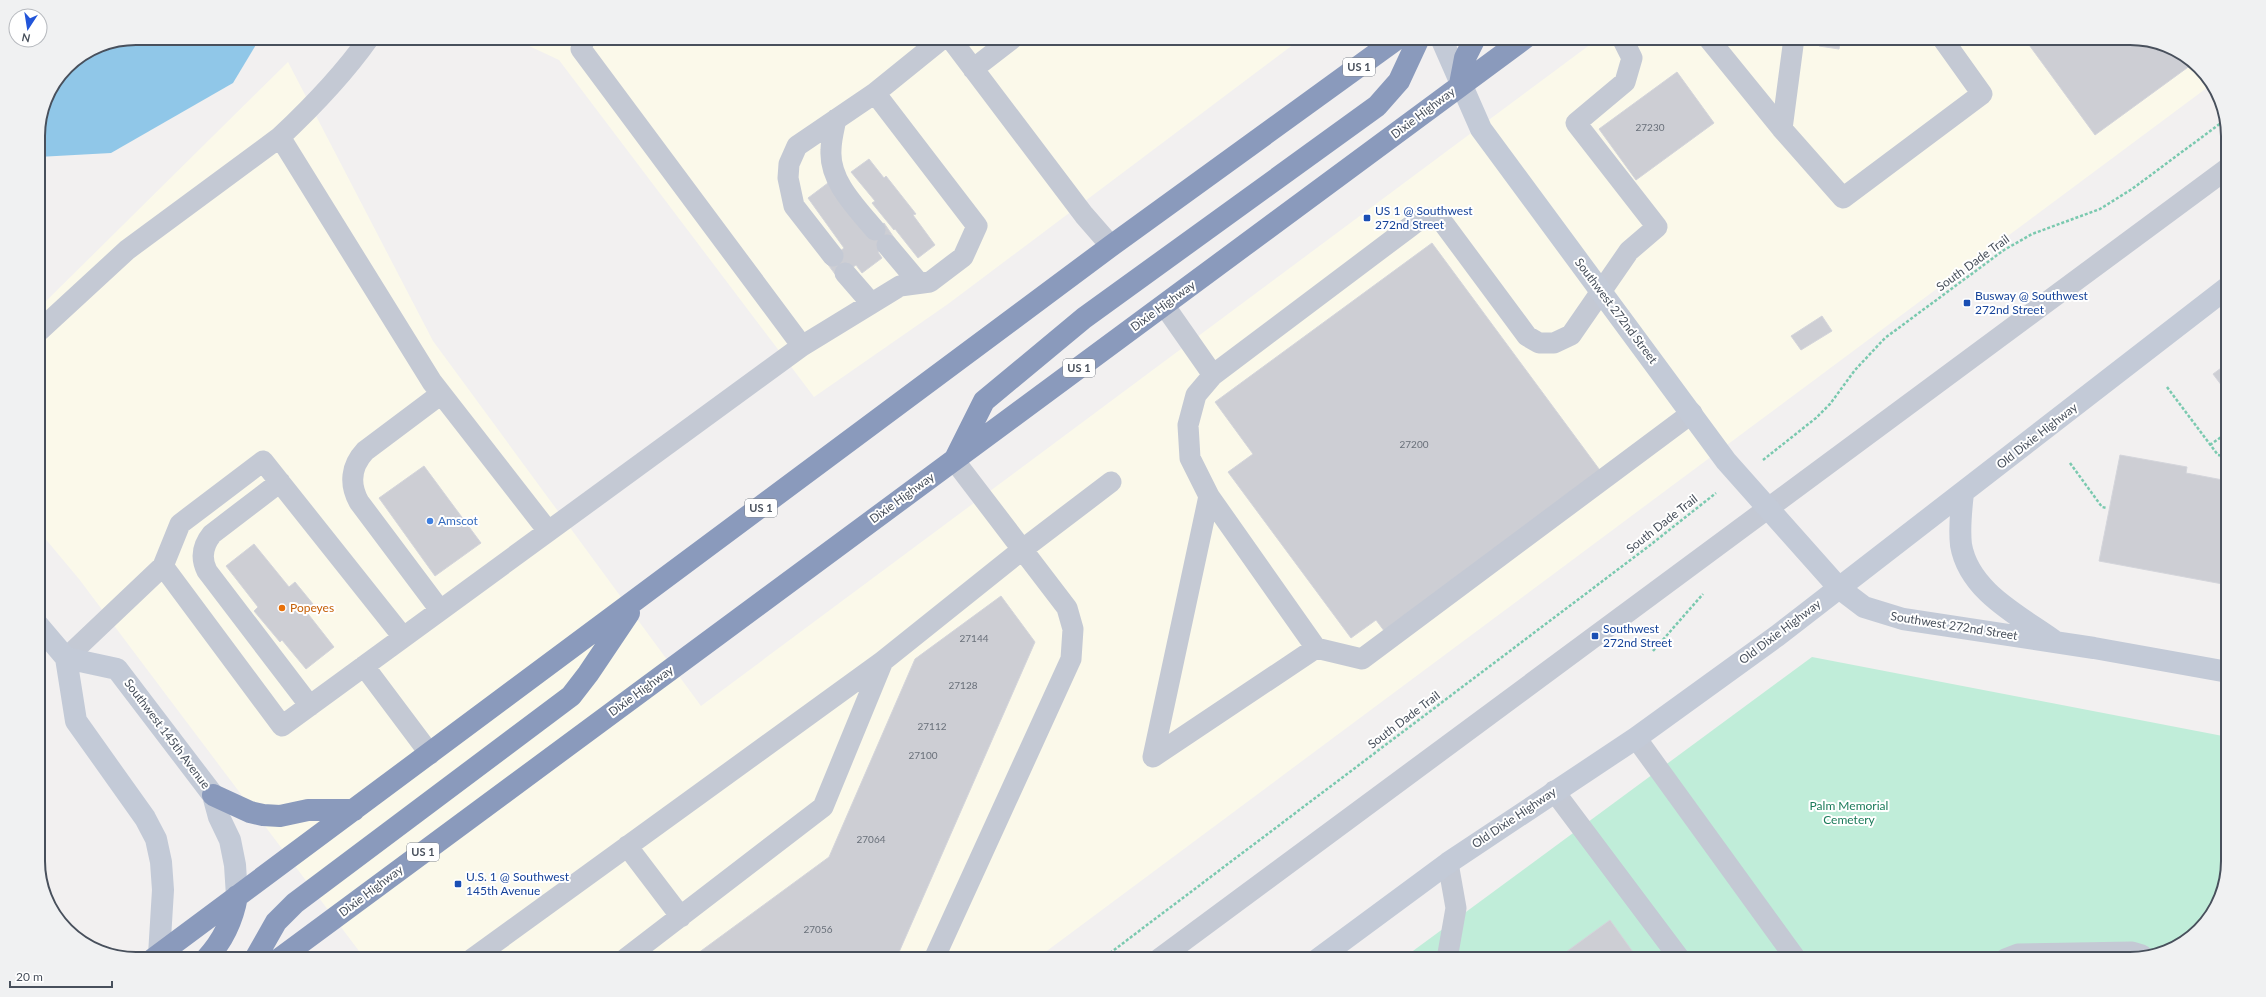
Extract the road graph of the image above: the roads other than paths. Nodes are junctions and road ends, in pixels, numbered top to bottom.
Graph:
1 (364, 45) edge
2 (582, 45) edge
3 (935, 45) edge
4 (955, 45) edge
5 (1004, 45) edge
6 (1388, 45) edge
7 (1416, 45) edge
8 (1444, 45) edge
9 (1471, 45) edge
10 (1515, 45) edge
11 (1626, 45) edge
12 (1714, 45) edge
13 (1793, 45) edge
14 (1947, 45) edge
15 (973, 69) junction
16 (1460, 84) junction
17 (875, 93) junction
18 (836, 119) junction
19 (1782, 129) junction
20 (280, 137) junction
21 (2221, 173) edge
22 (1111, 246) junction
23 (919, 283) junction
24 (1600, 290) junction
25 (2221, 292) edge
26 (871, 303) junction
27 (1164, 305) junction
28 (45, 326) edge
29 (802, 346) junction
30 (1213, 375) junction
31 (441, 394) junction
32 (1692, 414) junction
33 (954, 460) junction
34 (280, 482) junction
35 (1111, 482) dead end
36 (1963, 492) junction
37 (1209, 496) junction
38 (1768, 509) junction
39 (548, 531) junction
40 (1023, 549) junction
41 (163, 566) junction
42 (1839, 588) junction
43 (637, 600) junction
44 (440, 610) junction
45 (45, 633) edge
46 (403, 637) junction
47 (2055, 642) junction
48 (1316, 648) junction
49 (66, 658) junction
50 (883, 660) junction
51 (364, 666) junction
52 (2221, 671) edge
53 (310, 706) junction
54 (1636, 738) junction
55 (430, 754) junction
56 (1554, 791) junction
57 (213, 795) junction
58 (354, 810) junction
59 (628, 846) junction
60 (1448, 863) junction
61 (237, 896) junction
62 (681, 917) junction
63 (157, 952) edge
64 (163, 952) edge
65 (213, 952) edge
66 (259, 952) edge
67 (288, 952) edge
68 (482, 952) edge
69 (634, 952) edge
70 (937, 952) edge
71 (1167, 952) edge
72 (1327, 952) edge
73 (1446, 952) edge
74 (1675, 952) edge
75 (1791, 952) edge

1 - 20 lane
2 - 29 lane
3 - 17 lane
4 - 15 lane
5 - 15 lane
6 - 22 highway, US 1
7 - 33 highway
8 - 16 street, Southwest 272nd Street
9 - 16 highway
10 - 16 highway, Dixie Highway / US 1
11 - 24 lane
12 - 19 lane
13 - 19 lane
14 - 19 lane
15 - 22 lane
16 - 24 street, Southwest 272nd Street
16 - 27 highway, Dixie Highway / US 1
17 - 18 lane
17 - 23 lane
18 - 23 lane
18 - 26 lane
20 - 28 lane
20 - 31 lane
21 - 38 lane
22 - 43 highway, US 1
23 - 26 lane
24 - 30 lane
24 - 32 street, Southwest 272nd Street
25 - 36 street, Old Dixie Highway
26 - 29 lane
27 - 30 lane
27 - 33 highway, Dixie Highway / US 1
29 - 39 lane
30 - 37 lane
31 - 39 lane
31 - 44 lane
32 - 38 street, Southwest 272nd Street
32 - 48 lane
33 - 40 lane
33 - 67 highway, Dixie Highway / US 1
34 - 41 lane
34 - 46 lane
34 - 53 lane
35 - 40 lane
36 - 42 street, Old Dixie Highway
36 - 47 street
37 - 48 lane
37 - 48 lane
38 - 42 street, Southwest 272nd Street
38 - 71 lane
39 - 44 lane
40 - 50 lane
40 - 70 lane
41 - 49 lane
41 - 53 lane
42 - 47 street, Southwest 272nd Street
42 - 54 street, Old Dixie Highway
43 - 55 highway, US 1
43 - 66 highway
44 - 46 lane
45 - 49 street
46 - 51 lane
47 - 52 street, Southwest 272nd Street
49 - 57 street, Southwest 145th Avenue
49 - 63 street
50 - 59 lane
50 - 62 lane
51 - 53 lane
51 - 55 lane
54 - 56 street, Old Dixie Highway
54 - 75 lane
55 - 58 highway, US 1
56 - 60 street, Old Dixie Highway
56 - 74 lane
57 - 58 highway
57 - 61 street, Southwest 145th Avenue
58 - 61 highway, US 1
59 - 62 lane
59 - 68 lane
60 - 72 street, Old Dixie Highway
60 - 73 lane
61 - 64 highway, US 1
61 - 65 highway
62 - 69 lane

